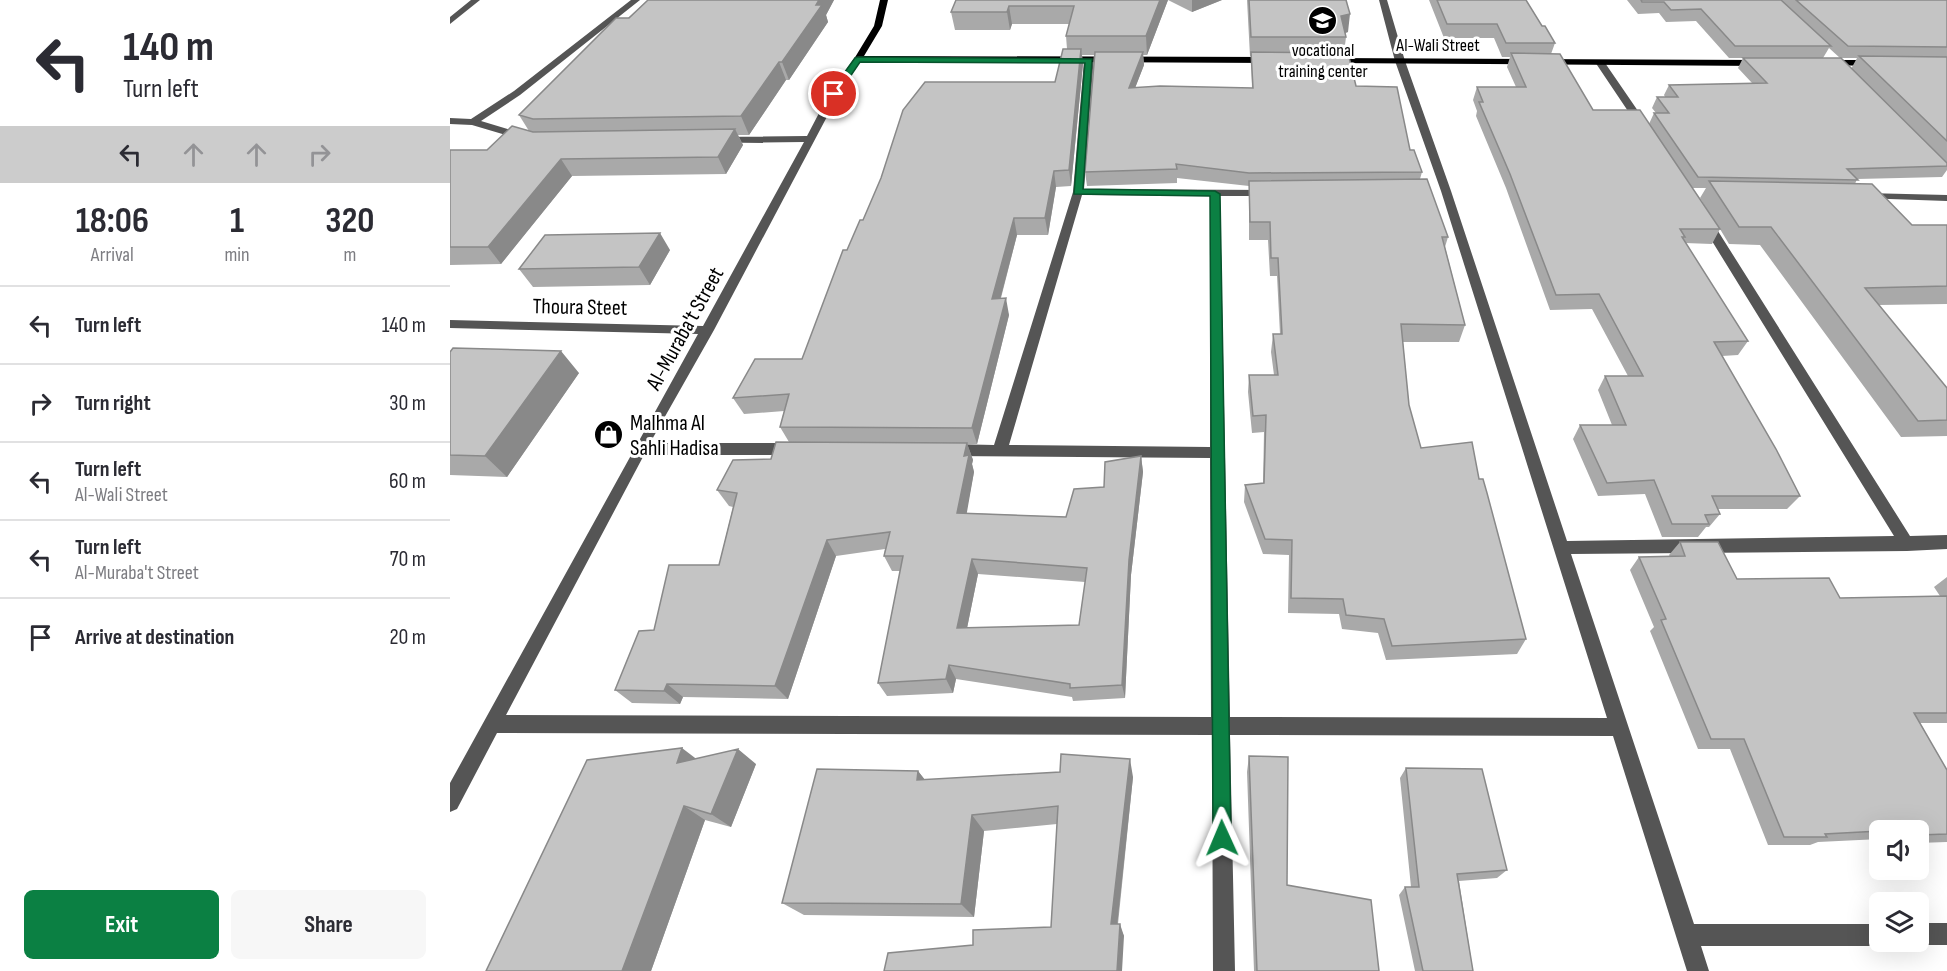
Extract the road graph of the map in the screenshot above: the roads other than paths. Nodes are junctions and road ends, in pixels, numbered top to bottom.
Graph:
1 (476, 0) edge
2 (636, 0) edge
3 (884, 0) edge
4 (1383, 0) edge
5 (450, 21) edge
6 (1829, 55) edge
7 (858, 59) junction
8 (1089, 60) junction
9 (1282, 60) edge
10 (1318, 61) edge
11 (1400, 61) junction
12 (1600, 62) junction
13 (1766, 63) edge
14 (1814, 63) edge
15 (1837, 63) junction
16 (1881, 63) edge
17 (1846, 72) edge
18 (450, 122) edge
19 (473, 122) junction
20 (1650, 137) edge
21 (810, 139) junction
22 (533, 140) edge
23 (706, 141) edge
24 (1078, 192) junction
25 (1285, 193) edge
26 (1215, 194) junction
27 (1853, 196) edge
28 (1947, 198) edge
29 (1701, 213) edge
30 (450, 324) edge
31 (708, 330) junction
32 (640, 449) junction
33 (814, 449) edge
34 (930, 449) edge
35 (1000, 450) junction
36 (1216, 453) junction
37 (1947, 542) edge
38 (1907, 544) junction
39 (1560, 548) junction
40 (493, 724) junction
41 (1220, 727) junction
42 (1619, 727) junction
43 (450, 802) edge
44 (1869, 934) edge
45 (1929, 934) edge
46 (1947, 934) edge
47 (1686, 935) junction
48 (1224, 971) edge
49 (1698, 971) edge

1 - 5 street
2 - 19 street
3 - 7 main road, Al-Muraba't Street
4 - 11 street
6 - 15 street
7 - 8 main road
7 - 21 street, Al-Muraba't Street
8 - 9 main road
8 - 24 street
10 - 11 main road, Al-Wali Street
11 - 12 main road, Al-Wali Street
11 - 39 street
12 - 13 main road, Al-Wali Street
12 - 20 street
14 - 15 main road
15 - 16 main road
15 - 17 street
18 - 19 street
19 - 22 street
21 - 23 street
21 - 31 street, Al-Muraba't Street
24 - 26 street
24 - 35 street
25 - 26 street
26 - 36 street
27 - 28 street
29 - 38 street
30 - 31 street, Thoura Steet
31 - 32 street, Al-Muraba't Street
32 - 33 street
32 - 40 street, Al-Muraba't Street
34 - 35 street
35 - 36 street
36 - 41 street
37 - 38 street
38 - 39 street
39 - 42 street
40 - 41 street
40 - 43 street, Al-Muraba't Street
41 - 42 street
41 - 48 street
42 - 47 street
44 - 47 street
45 - 46 street
47 - 49 street

